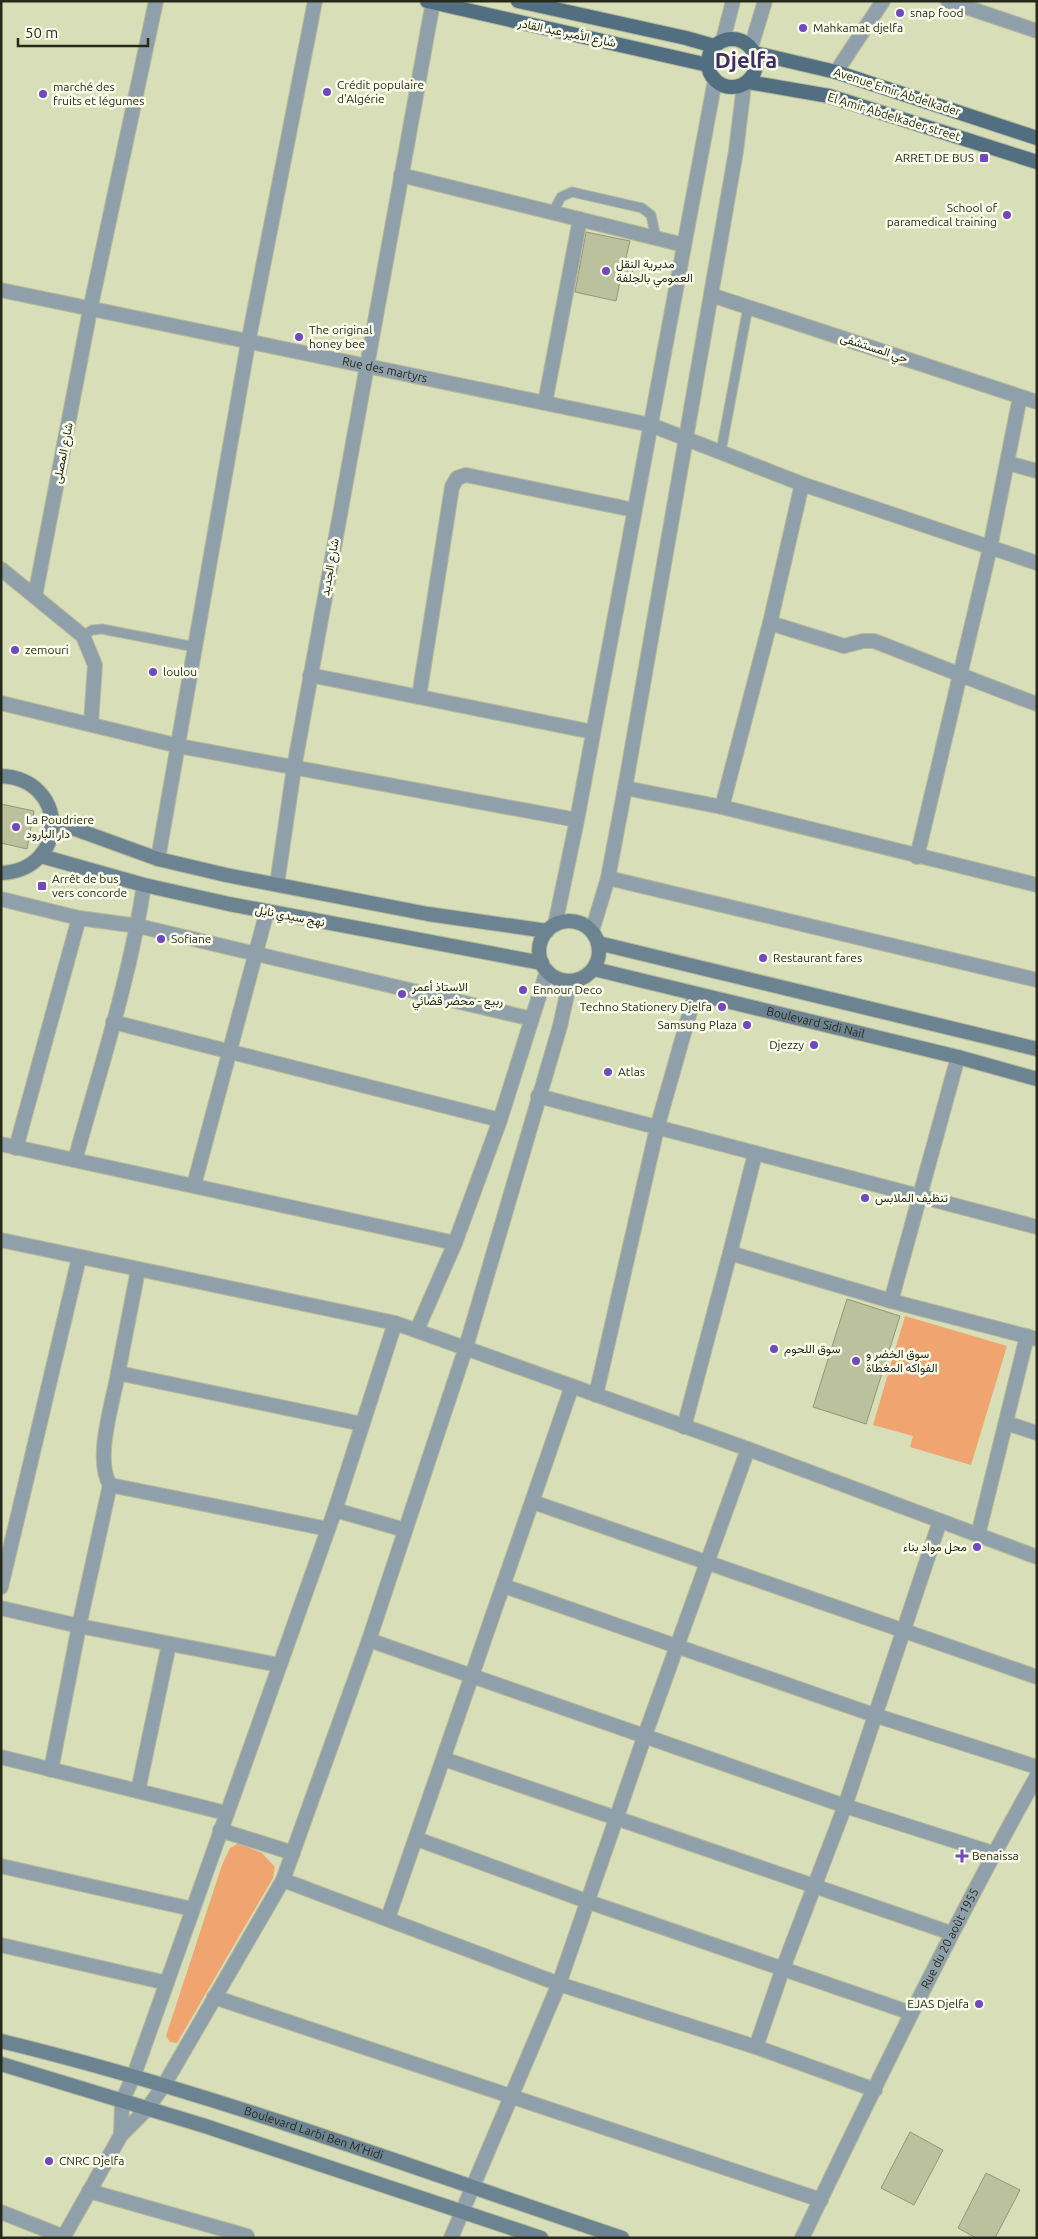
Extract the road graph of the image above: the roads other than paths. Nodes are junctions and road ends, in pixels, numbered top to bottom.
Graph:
1 (156, 1) edge
2 (314, 1) edge
3 (518, 1) edge
4 (733, 1) edge
5 (765, 1) edge
6 (883, 1) edge
7 (948, 1) edge
8 (430, 2) edge
9 (1037, 31) edge
10 (719, 43) junction
11 (753, 50) junction
12 (708, 65) junction
13 (836, 72) junction
14 (715, 80) junction
15 (746, 83) junction
16 (1037, 138) edge
17 (1037, 162) edge
18 (402, 175) junction
19 (553, 212) junction
20 (580, 219) junction
21 (656, 238) junction
22 (684, 245) junction
23 (1, 290) edge
24 (711, 294) junction
25 (748, 307) junction
26 (90, 310) junction
27 (248, 343) junction
28 (366, 366) junction
29 (1020, 397) junction
30 (1037, 402) edge
31 (546, 403) junction
32 (651, 425) junction
33 (684, 436) junction
34 (720, 451) junction
35 (1008, 463) junction
36 (1037, 472) edge
37 (802, 484) junction
38 (634, 510) junction
39 (990, 548) junction
40 (1037, 563) edge
41 (1, 569) edge
42 (35, 596) junction
43 (770, 623) junction
44 (83, 636) junction
45 (195, 647) junction
46 (960, 674) junction
47 (310, 675) junction
48 (419, 697) junction
49 (1, 703) edge
50 (1037, 704) edge
51 (91, 723) junction
52 (593, 732) junction
53 (179, 746) junction
54 (294, 768) junction
55 (1, 776) edge
56 (625, 788) junction
57 (722, 807) junction
58 (578, 820) junction
59 (53, 821) junction
60 (41, 856) junction
61 (917, 857) junction
62 (158, 859) junction
63 (1, 873) edge
64 (608, 878) junction
65 (144, 884) junction
66 (277, 884) junction
67 (1037, 885) edge
68 (1, 900) edge
69 (267, 911) junction
70 (79, 918) junction
71 (138, 926) junction
72 (551, 928) junction
73 (595, 937) junction
74 (255, 952) junction
75 (544, 967) junction
76 (594, 969) junction
77 (1037, 980) edge
78 (570, 981) junction
79 (695, 994) junction
80 (532, 1019) junction
81 (113, 1022) junction
82 (1036, 1045) edge
83 (229, 1053) junction
84 (958, 1057) junction
85 (1037, 1079) edge
86 (538, 1096) junction
87 (500, 1120) junction
88 (657, 1128) junction
89 (1, 1144) edge
90 (16, 1148) junction
91 (755, 1154) junction
92 (75, 1160) junction
93 (194, 1185) junction
94 (919, 1197) junction
95 (1037, 1227) edge
96 (1, 1240) edge
97 (455, 1243) junction
98 (730, 1253) junction
99 (79, 1258) junction
100 (138, 1270) junction
101 (891, 1301) junction
102 (396, 1322) junction
103 (417, 1330) junction
104 (1032, 1337) edge
105 (466, 1347) junction
106 (118, 1373) junction
107 (572, 1386) junction
108 (596, 1395) junction
109 (1006, 1423) junction
110 (362, 1424) junction
111 (684, 1427) junction
112 (1037, 1434) edge
113 (748, 1449) junction
114 (110, 1485) junction
115 (533, 1502) junction
116 (334, 1510) junction
117 (940, 1521) junction
118 (328, 1529) junction
119 (405, 1530) junction
120 (978, 1535) junction
121 (1037, 1558) edge
122 (708, 1563) junction
123 (3, 1566) edge
124 (504, 1586) junction
125 (1, 1587) edge
126 (1, 1608) edge
127 (79, 1626) junction
128 (903, 1632) junction
129 (369, 1640) junction
130 (169, 1644) junction
131 (678, 1646) junction
132 (279, 1665) junction
133 (473, 1676) junction
134 (1037, 1677) edge
135 (874, 1715) junction
136 (646, 1735) junction
137 (1, 1757) edge
138 (444, 1759) junction
139 (50, 1770) junction
140 (1036, 1775) edge
141 (138, 1791) junction
142 (845, 1806) junction
143 (226, 1813) junction
144 (618, 1819) junction
145 (220, 1830) junction
146 (416, 1839) junction
147 (993, 1852) junction
148 (293, 1853) junction
149 (1, 1866) edge
150 (283, 1880) junction
151 (815, 1886) junction
152 (588, 1902) junction
153 (192, 1909) junction
154 (388, 1918) junction
155 (951, 1933) junction
156 (1, 1945) edge
157 (784, 1968) junction
158 (166, 1984) junction
159 (559, 1984) junction
160 (214, 1997) junction
161 (911, 2013) junction
162 (1, 2041) edge
163 (756, 2047) junction
164 (1, 2064) edge
165 (134, 2076) junction
166 (164, 2085) junction
167 (875, 2090) junction
168 (512, 2098) junction
169 (122, 2101) junction
170 (147, 2109) junction
171 (121, 2135) junction
172 (472, 2188) junction
173 (89, 2192) junction
174 (820, 2200) junction
175 (462, 2210) junction
176 (1, 2212) edge
177 (247, 2236) dead end
178 (64, 2237) edge
179 (450, 2238) edge
180 (540, 2238) edge
181 (622, 2238) edge
182 (802, 2238) edge

1 - 26 street, شارع المصلى
2 - 27 street
3 - 10 main road, شارع الأمير عبد القادر
4 - 10 street
5 - 11 street
6 - 13 street
7 - 9 street
8 - 12 main road, شارع الأمير عبد القادر
8 - 18 street, شارع الجديد
10 - 11 main road
10 - 12 main road
11 - 13 main road, Avenue Emir Abdelkader
11 - 15 main road
12 - 14 main road
13 - 16 main road, Avenue Emir Abdelkader
14 - 15 main road
14 - 22 street
15 - 17 main road, El Amir Abdelkader street
15 - 24 street
18 - 19 street
18 - 28 street, شارع الجديد
19 - 20 street
19 - 21 lane
20 - 21 street
20 - 31 street
21 - 22 street
22 - 32 street
23 - 26 street, Rue des martyrs
24 - 25 street, حي المستشفى
24 - 33 street
25 - 29 street, حي المستشفى
25 - 34 lane
26 - 27 street, Rue des martyrs
26 - 42 street, شارع المصلى
27 - 28 street, Rue des martyrs
27 - 45 street
28 - 31 street, Rue des martyrs
28 - 47 street, شارع الجديد
29 - 30 street, حي المستشفى
29 - 35 street
31 - 32 street, Rue des martyrs
32 - 33 street, Rue des martyrs
32 - 38 street
33 - 34 street, Rue des martyrs
33 - 56 street
34 - 37 street, Rue des martyrs
35 - 36 street
35 - 39 street
37 - 39 street, Rue des martyrs
37 - 43 street
38 - 48 street
38 - 52 street
39 - 40 street, Rue des martyrs
39 - 46 street
41 - 42 street
42 - 44 street
43 - 46 street
43 - 57 street
44 - 45 lane
44 - 51 street
45 - 53 street
46 - 50 street
46 - 61 street
47 - 48 street
47 - 54 street, شارع الجديد
48 - 52 street
49 - 51 street
51 - 53 street
52 - 58 street
53 - 54 street
53 - 62 street
54 - 58 street
54 - 66 street, شارع الجديد
55 - 59 main road
56 - 57 street
56 - 64 street
57 - 61 street
58 - 72 street
59 - 60 main road
59 - 62 main road
60 - 63 main road
60 - 65 main road, نهج سيدي نايل
61 - 67 street
62 - 66 main road
64 - 73 street
64 - 77 street
65 - 69 main road, نهج سيدي نايل
65 - 71 street
66 - 72 main road
68 - 70 street
69 - 74 street
69 - 75 main road, نهج سيدي نايل
70 - 71 street
70 - 90 street
71 - 74 street
71 - 81 street
72 - 73 main road
72 - 75 main road
73 - 76 main road
73 - 82 main road
74 - 80 street
74 - 83 street
75 - 78 main road
75 - 80 street
76 - 78 main road
76 - 79 main road, Boulevard Sidi Nail
78 - 86 street
79 - 84 main road, Boulevard Sidi Nail
79 - 88 street
80 - 87 street
81 - 83 street
81 - 92 street
83 - 87 street
83 - 93 street
84 - 85 main road, Boulevard Sidi Nail
84 - 94 street
86 - 88 street
86 - 105 street
87 - 97 street
88 - 91 street
88 - 108 street
89 - 90 street
90 - 92 street
91 - 94 street
91 - 98 street
92 - 93 street
93 - 97 street
94 - 95 street
94 - 101 street
96 - 99 street
97 - 103 street
98 - 101 street
98 - 111 street
99 - 100 street
99 - 123 street
100 - 102 street
100 - 106 street
101 - 104 street
102 - 103 street
102 - 110 street
103 - 105 street
104 - 109 street
105 - 107 street
105 - 119 street
106 - 110 street
106 - 114 street
107 - 108 street
107 - 115 street
108 - 111 street
109 - 112 street
109 - 120 street
110 - 116 street
111 - 113 street
113 - 117 street
113 - 122 street
114 - 118 street
114 - 127 street
115 - 122 street
115 - 124 street
116 - 118 street
116 - 119 street
117 - 120 street
117 - 128 street
118 - 132 street
119 - 129 street
120 - 121 street
122 - 128 street
122 - 131 street
123 - 125 street
124 - 131 street
124 - 133 street
126 - 127 street
127 - 130 street
127 - 139 street
128 - 134 street
128 - 135 street
129 - 133 street
129 - 148 street
130 - 132 street
130 - 141 street
131 - 135 street
131 - 136 street
132 - 143 street
133 - 136 street
133 - 138 street
135 - 140 street
135 - 142 street
136 - 142 street
136 - 144 street
137 - 139 street
138 - 144 street
138 - 146 street
139 - 141 street
140 - 147 street, Rue du 20 août 1955
141 - 143 street
142 - 147 street
142 - 151 street
143 - 145 street
144 - 151 street
144 - 152 street
145 - 148 street
145 - 153 street
146 - 152 street
146 - 154 street
147 - 155 street, Rue du 20 août 1955
148 - 150 street
149 - 153 street
150 - 154 street
150 - 160 street
151 - 155 street
151 - 157 street
152 - 157 street
152 - 159 street
153 - 158 street
154 - 159 street
155 - 161 street, Rue du 20 août 1955
156 - 158 street
157 - 161 street
157 - 163 street
158 - 165 street
159 - 163 street
159 - 168 street
160 - 166 street
160 - 168 street
161 - 167 street, Rue du 20 août 1955
162 - 165 main road, Boulevard Larbi Ben M'Hidi
163 - 167 street
164 - 169 main road
165 - 166 main road, Boulevard Larbi Ben M'Hidi
165 - 169 street
166 - 170 street
166 - 172 main road, Boulevard Larbi Ben M'Hidi
167 - 174 street, Rue du 20 août 1955
168 - 172 street
168 - 174 street
169 - 170 main road
169 - 171 street
170 - 171 street
170 - 175 main road
171 - 173 street
172 - 175 street
172 - 181 main road, Boulevard Larbi Ben M'Hidi
173 - 177 street
173 - 178 street
174 - 182 street, Rue du 20 août 1955
175 - 179 street
175 - 180 main road
176 - 178 street

